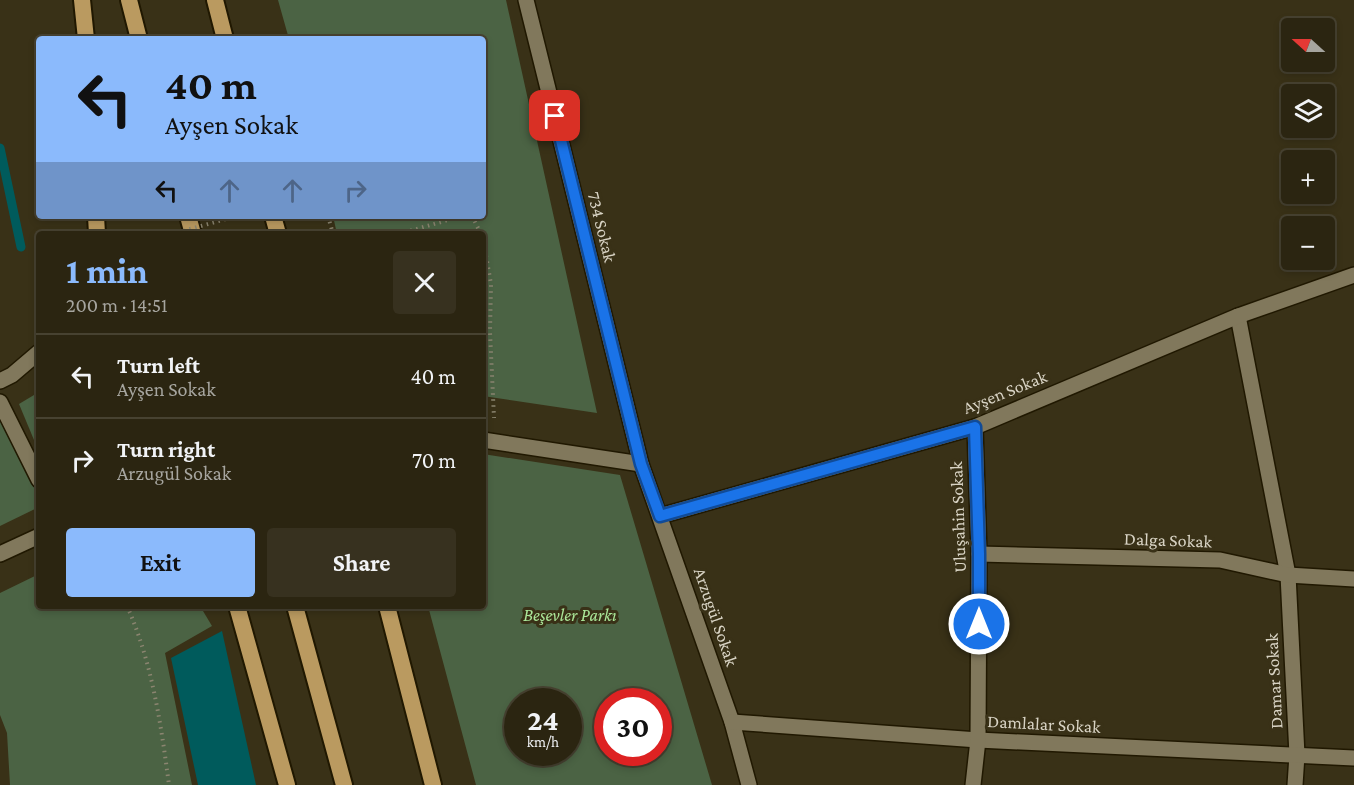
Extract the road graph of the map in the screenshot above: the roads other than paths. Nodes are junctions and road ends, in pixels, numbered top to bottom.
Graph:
1 (82, 0) edge
2 (129, 0) edge
3 (215, 0) edge
4 (526, 0) edge
5 (86, 36) edge
6 (139, 36) edge
7 (224, 36) edge
8 (1354, 274) edge
9 (1238, 316) junction
10 (36, 355) edge
11 (0, 381) edge
12 (0, 402) edge
13 (975, 427) junction
14 (490, 441) edge
15 (641, 464) junction
16 (36, 474) edge
17 (660, 516) junction
18 (36, 537) edge
19 (0, 554) edge
20 (979, 554) junction
21 (1288, 575) junction
22 (1354, 579) edge
23 (238, 609) edge
24 (296, 609) edge
25 (388, 609) edge
26 (732, 723) junction
27 (978, 740) junction
28 (1297, 755) junction
29 (1354, 758) edge
30 (287, 785) edge
31 (344, 785) edge
32 (434, 785) edge
33 (749, 785) edge
34 (973, 785) edge
35 (1295, 785) edge

1 - 5 highway
2 - 6 highway
3 - 7 highway
4 - 15 street, 734 Sokak
8 - 9 street, Ayşen Sokak
9 - 13 street, Ayşen Sokak
9 - 21 street, Damar Sokak
10 - 11 street
12 - 16 street
13 - 17 street, Ayşen Sokak
13 - 20 street, Uluşahin Sokak
14 - 15 street
15 - 17 street, Arzugül Sokak
17 - 26 street, Arzugül Sokak
18 - 19 street
20 - 21 street, Dalga Sokak
20 - 27 street, Uluşahin Sokak
21 - 22 street, Dalga Sokak
21 - 28 street, Damar Sokak
23 - 30 highway
24 - 31 highway
25 - 32 highway
26 - 27 street, Damlalar Sokak
26 - 33 street, Arzugül Sokak
27 - 28 street, Damlalar Sokak
27 - 34 street, Uluşahin Sokak
28 - 29 street, Damlalar Sokak
28 - 35 street, Damar Sokak

